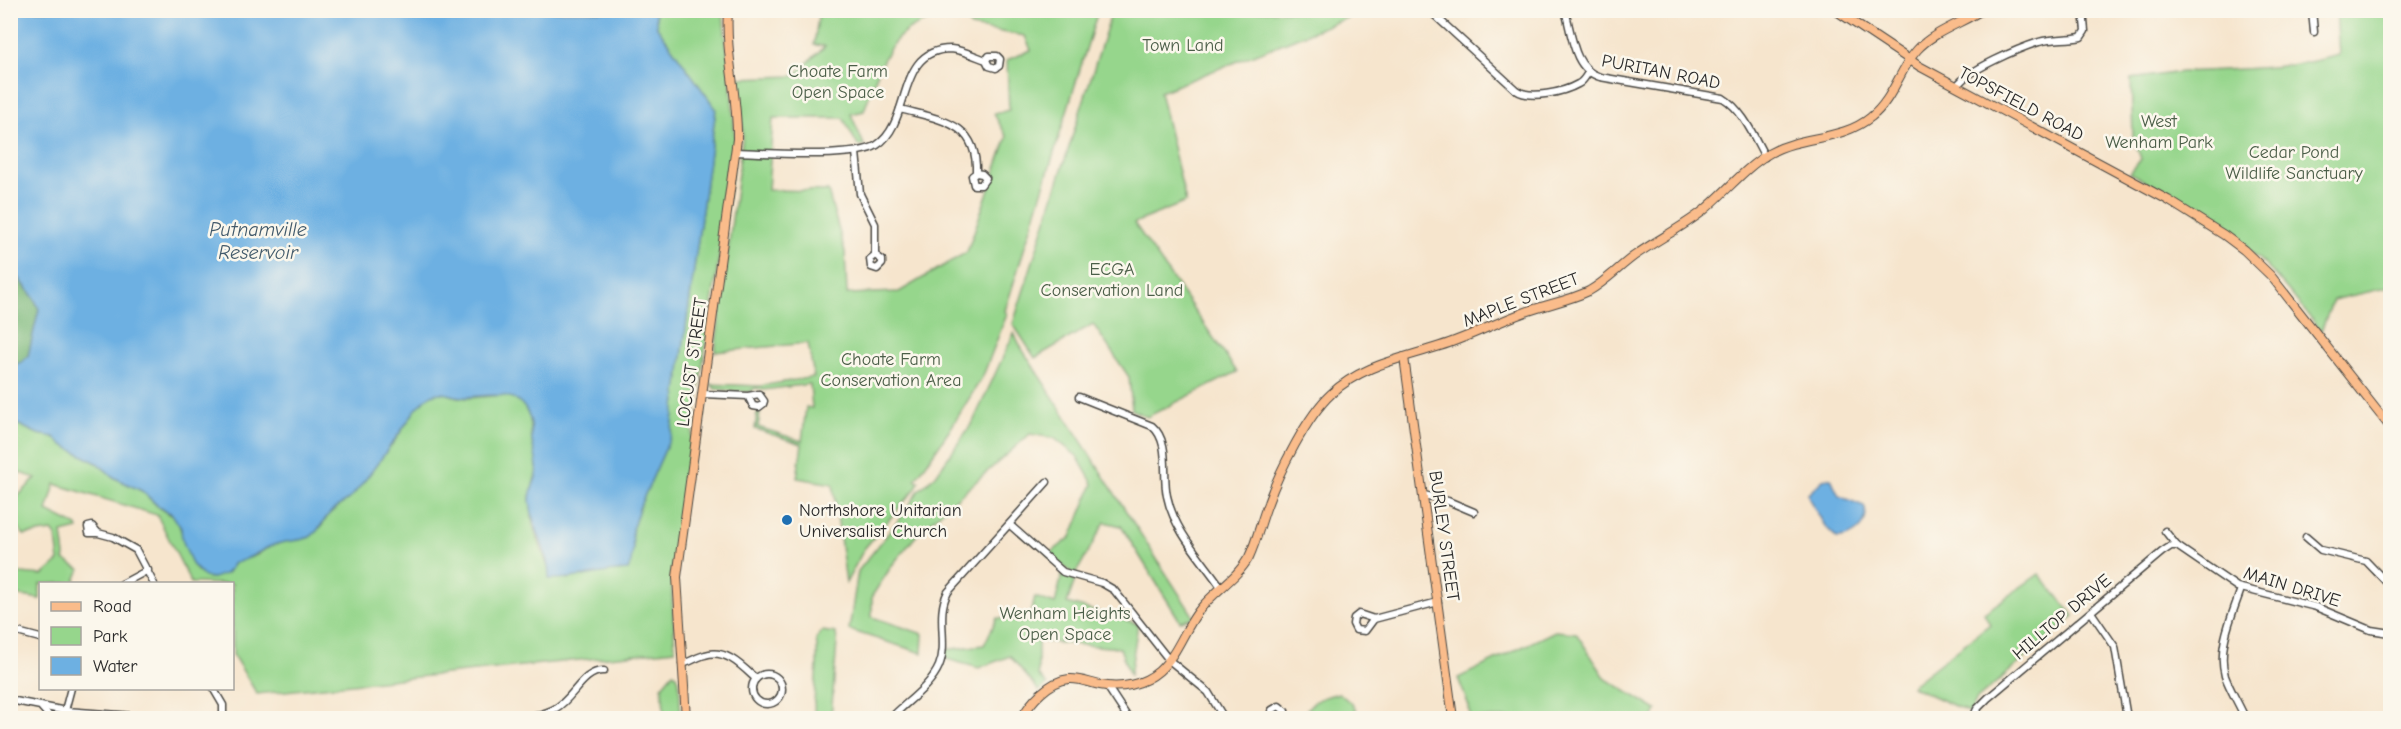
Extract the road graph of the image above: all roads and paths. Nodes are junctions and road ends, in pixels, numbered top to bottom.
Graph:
1 (727, 10) edge
2 (1429, 10) edge
3 (1565, 10) edge
4 (1835, 10) edge
5 (1982, 10) edge
6 (2083, 10) edge
7 (2312, 10) edge
8 (2314, 32) dead end
9 (986, 60) dead end
10 (1909, 60) junction
11 (1588, 73) junction
12 (1956, 86) junction
13 (900, 109) junction
14 (736, 152) junction
15 (856, 152) junction
16 (1765, 157) junction
17 (976, 173) dead end
18 (876, 255) dead end
19 (1404, 357) junction
20 (703, 394) junction
21 (748, 396) dead end
22 (1079, 397) dead end
23 (2391, 427) edge
24 (1047, 482) dead end
25 (1424, 495) junction
26 (1474, 512) dead end
27 (1010, 525) junction
28 (2164, 531) dead end
29 (98, 533) dead end
30 (2307, 537) dead end
31 (2176, 546) junction
32 (147, 570) junction
33 (126, 582) edge
34 (153, 582) edge
35 (2391, 586) edge
36 (1221, 587) junction
37 (2241, 589) junction
38 (1438, 602) junction
39 (2091, 612) junction
40 (1374, 619) dead end
41 (10, 630) edge
42 (2391, 633) edge
43 (39, 638) edge
44 (1169, 660) junction
45 (682, 664) junction
46 (604, 671) dead end
47 (756, 679) junction
48 (1107, 686) junction
49 (71, 690) edge
50 (214, 690) edge
51 (10, 700) edge
52 (41, 707) junction
53 (66, 711) junction
54 (144, 716) junction
55 (51, 718) edge
56 (63, 718) edge
57 (160, 718) edge
58 (198, 718) edge
59 (223, 718) edge
60 (509, 718) edge
61 (686, 718) edge
62 (891, 718) edge
63 (1022, 718) edge
64 (1128, 718) edge
65 (1224, 718) edge
66 (1274, 718) edge
67 (1285, 718) edge
68 (1454, 718) edge
69 (1973, 718) edge
70 (2127, 718) edge
71 (2245, 718) edge

1 - 14 main road, LOCUST STREET
2 - 11 street
3 - 11 street, PURITAN ROAD
4 - 10 main road, TOPSFIELD ROAD
5 - 10 main road, MAPLE STREET
6 - 12 street
7 - 8 street
9 - 13 street
10 - 12 main road, TOPSFIELD ROAD
10 - 16 main road, MAPLE STREET
11 - 16 street, PURITAN ROAD
12 - 23 main road, TOPSFIELD ROAD
13 - 15 street
13 - 17 street
14 - 15 street
14 - 20 main road, LOCUST STREET
15 - 18 street
16 - 19 main road, MAPLE STREET
19 - 25 main road, BURLEY STREET
19 - 36 main road, MAPLE STREET
20 - 21 street
20 - 45 main road, LOCUST STREET
22 - 36 street
24 - 27 street
25 - 26 street
25 - 38 main road, BURLEY STREET
27 - 44 street
27 - 62 street
28 - 31 street, MAIN DRIVE
29 - 32 street
30 - 35 street
31 - 37 street, MAIN DRIVE
31 - 39 street, HILLTOP DRIVE
32 - 33 street
32 - 34 street
36 - 44 main road, MAPLE STREET
37 - 42 street, MAIN DRIVE
37 - 71 street
38 - 40 street
38 - 68 main road, BURLEY STREET
39 - 69 street, HILLTOP DRIVE
39 - 70 street
41 - 43 street
44 - 48 main road, MAPLE STREET
44 - 65 street
45 - 47 street
45 - 61 main road, LOCUST STREET
46 - 60 street
47 - 47 street
48 - 63 main road, MAPLE STREET
48 - 64 street
49 - 53 street
50 - 59 street
51 - 52 street
52 - 53 street
52 - 55 street
53 - 54 street
53 - 56 street
54 - 57 street
54 - 58 street
66 - 67 street

